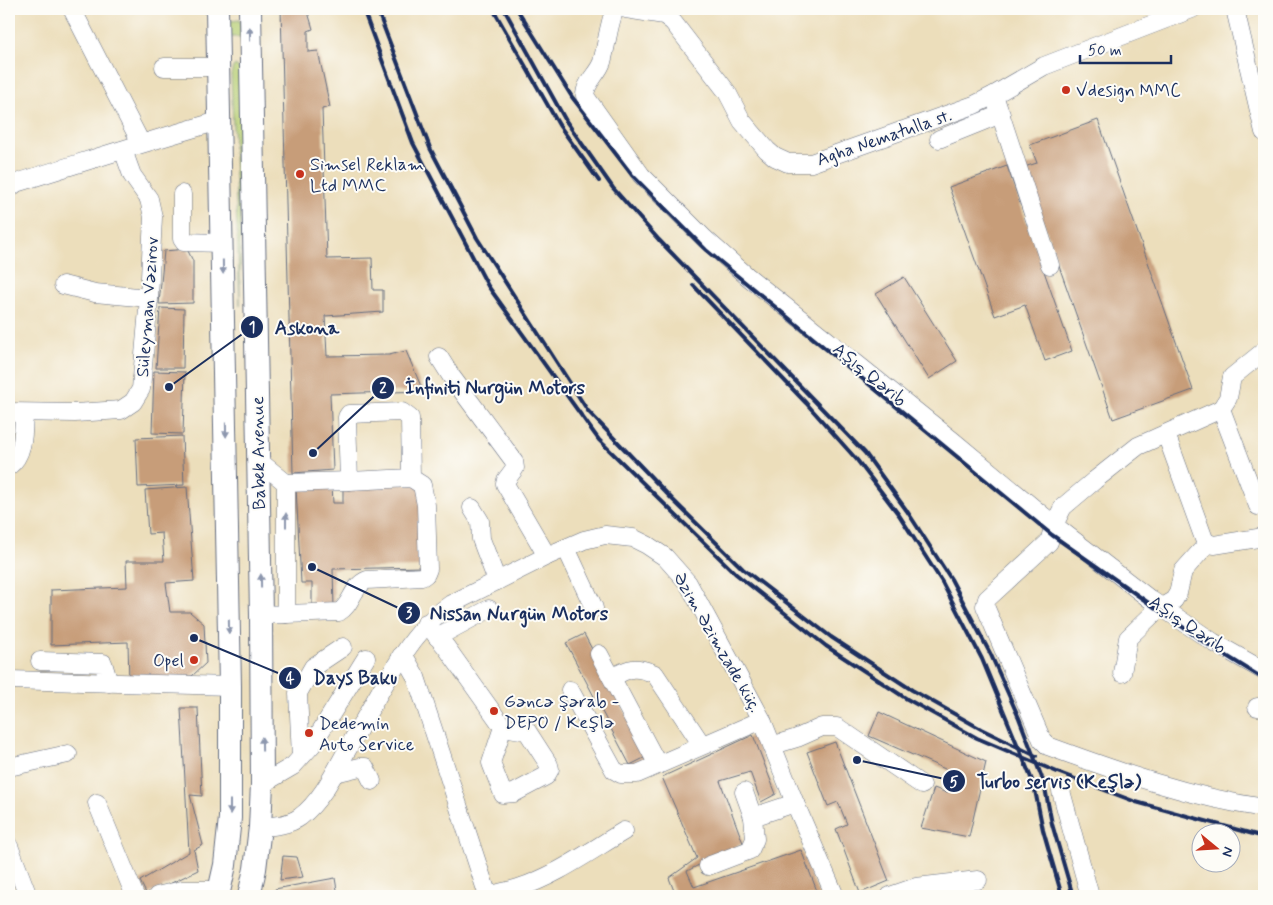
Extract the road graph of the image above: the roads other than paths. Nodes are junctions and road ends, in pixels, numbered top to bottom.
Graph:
1 (72, 9) edge
2 (217, 9) edge
3 (250, 9) edge
4 (616, 9) edge
5 (626, 9) edge
6 (1192, 9) edge
7 (1235, 9) edge
8 (164, 67) dead end
9 (218, 67) junction
10 (994, 95) junction
11 (1001, 114) junction
12 (219, 121) junction
13 (1264, 132) edge
14 (938, 139) dead end
15 (141, 143) junction
16 (123, 150) junction
17 (9, 189) edge
18 (182, 194) dead end
19 (221, 197) junction
20 (222, 243) junction
21 (1050, 265) dead end
22 (63, 285) dead end
23 (149, 298) junction
24 (256, 344) junction
25 (1264, 351) edge
26 (440, 358) dead end
27 (1221, 409) junction
28 (16, 412) edge
29 (1166, 434) junction
30 (259, 461) junction
31 (9, 466) edge
32 (411, 478) junction
33 (349, 481) junction
34 (286, 483) junction
35 (1258, 506) dead end
36 (472, 508) dead end
37 (1054, 526) junction
38 (1264, 537) edge
39 (1208, 543) junction
40 (566, 548) junction
41 (547, 556) junction
42 (497, 581) junction
43 (1161, 607) junction
44 (594, 608) dead end
45 (489, 609) dead end
46 (286, 614) junction
47 (261, 615) junction
48 (432, 630) junction
49 (342, 647) dead end
50 (599, 654) dead end
51 (401, 656) junction
52 (366, 658) dead end
53 (40, 661) dead end
54 (1264, 671) edge
55 (1122, 673) dead end
56 (612, 678) junction
57 (9, 680) edge
58 (109, 683) junction
59 (230, 686) junction
60 (570, 690) dead end
61 (762, 720) junction
62 (503, 727) dead end
63 (774, 745) junction
64 (702, 746) junction
65 (68, 754) dead end
66 (301, 757) junction
67 (658, 765) junction
68 (9, 767) edge
69 (335, 773) junction
70 (372, 781) dead end
71 (262, 784) junction
72 (922, 785) dead end
73 (1061, 791) dead end
74 (744, 792) dead end
75 (97, 803) dead end
76 (795, 803) junction
77 (1264, 808) edge
78 (753, 817) junction
79 (260, 827) junction
80 (624, 831) dead end
81 (9, 846) edge
82 (708, 866) dead end
83 (978, 880) dead end
84 (181, 893) edge
85 (219, 893) edge
86 (28, 896) edge
87 (135, 896) edge
88 (156, 896) edge
89 (249, 896) edge
90 (488, 896) edge
91 (836, 896) edge
92 (890, 896) edge
93 (1090, 896) edge

1 - 15 street
2 - 9 main road, Babek Avenue
24 -> 3 main road, Babek Avenue
4 - 37 street, Aşıq Qərib
5 - 10 street, Agha Nematulla st.
6 - 10 street, Agha Nematulla st.
7 - 13 street
8 - 9 street
9 - 12 main road, Babek Avenue
10 - 11 street
11 - 14 street
11 - 21 street
12 - 15 street
12 - 19 main road, Babek Avenue
15 - 16 street
16 - 17 street
16 - 23 street, Süleyman Vəzirov
18 - 20 street
19 - 20 main road, Babek Avenue
19 - 24 main road
20 -> 59 main road, Babek Avenue
22 - 23 street
23 - 28 street, Süleyman Vəzirov
24 - 30 main road, Babek Avenue
25 - 27 street
26 - 41 street
27 - 29 street
27 - 35 street
28 - 31 street
29 - 37 street
29 - 39 street
30 - 34 street
47 -> 30 main road, Babek Avenue
32 - 33 street
32 - 33 street
32 - 46 street
33 - 34 street
46 -> 34 street
36 - 42 street
37 - 43 street, Aşıq Qərib
37 - 77 street
38 - 39 street
39 - 43 street
40 - 41 street, Əzim Əzimzade küç.
40 - 44 street
40 - 61 street, Əzim Əzimzade küç.
41 - 42 street, Əzim Əzimzade küç.
42 - 48 street, Əzim Əzimzade küç.
43 - 54 street, Aşıq Qərib
43 - 55 street
45 - 48 street
46 - 47 street
71 -> 47 main road, Babek Avenue
48 - 51 street, Əzim Əzimzade küç.
48 - 62 street
49 - 66 street
50 - 56 street
51 - 69 street, Əzim Əzimzade küç.
51 - 90 street
52 - 66 street
53 - 58 street
56 - 64 street
56 - 67 street
57 - 58 street
58 - 59 street
59 -> 85 main road, Babek Avenue
60 - 67 street
61 - 63 street, Əzim Əzimzade küç.
61 - 64 street
63 - 72 street
63 - 76 street, Əzim Əzimzade küç.
64 - 67 street
65 - 68 street
66 - 71 street
69 - 70 street
69 - 79 street, Əzim Əzimzade küç.
71 - 79 main road, Babek Avenue
73 - 93 street
74 - 78 street
75 - 87 street
76 - 78 street
76 - 91 street, Əzim Əzimzade küç.
78 - 82 street
79 - 89 main road, Babek Avenue
80 - 90 street
81 - 86 street
83 - 92 street
84 - 85 street
84 - 88 street

